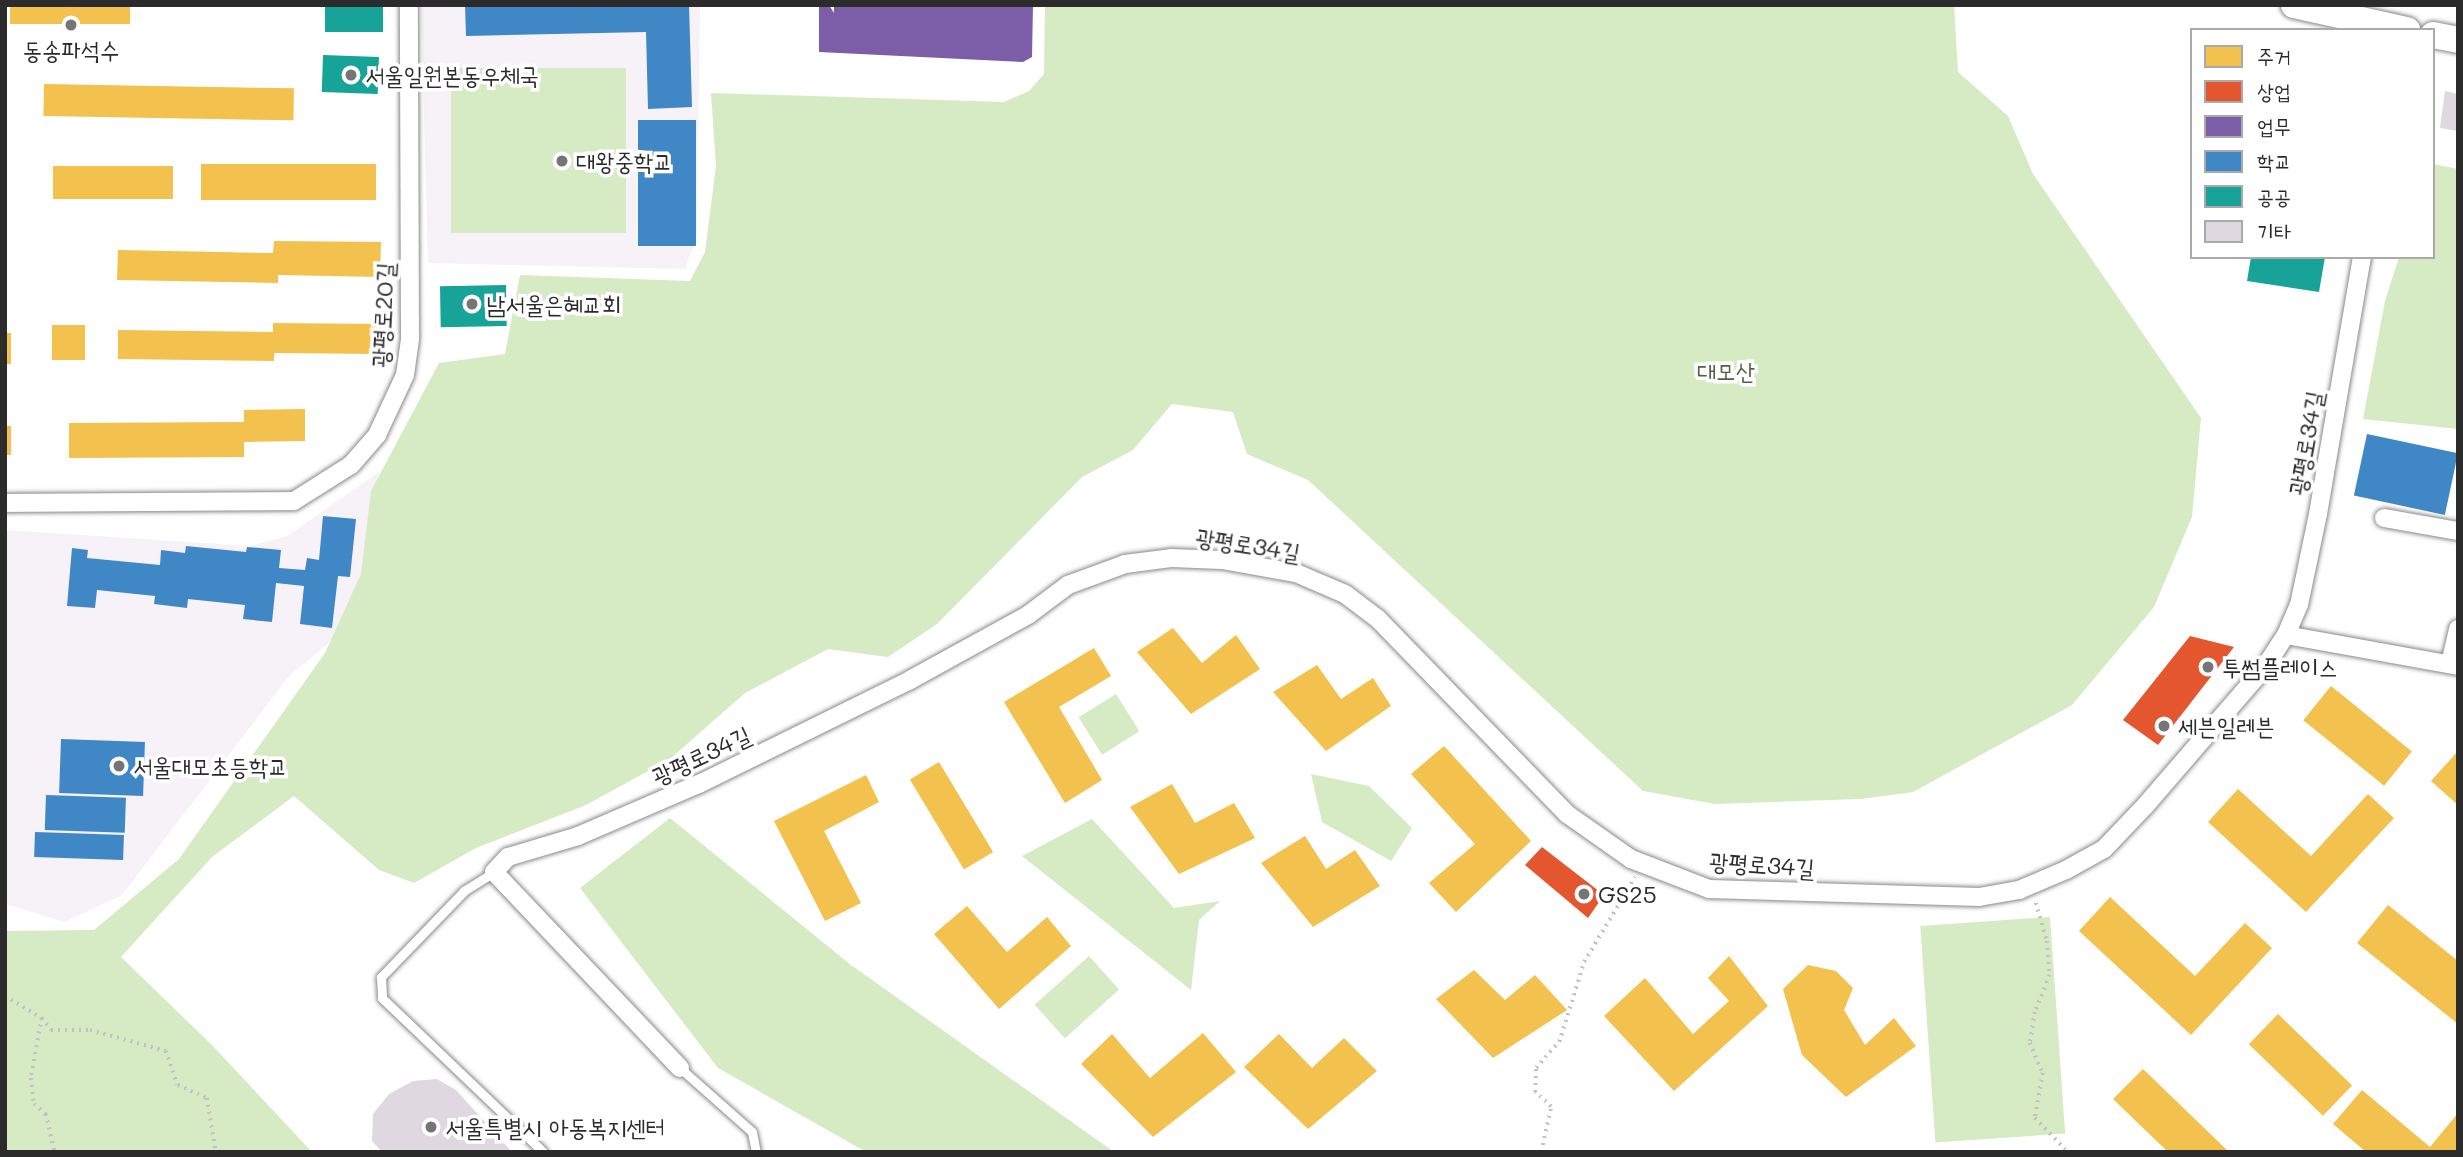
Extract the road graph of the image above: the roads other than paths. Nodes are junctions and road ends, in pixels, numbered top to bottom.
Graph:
1 (409, 5) edge
2 (2294, 5) edge
3 (2398, 28) edge
4 (2435, 35) edge
5 (2458, 40) edge
6 (2361, 259) edge
7 (5, 503) edge
8 (2385, 518) dead end
9 (2458, 531) edge
10 (2458, 629) edge
11 (2286, 635) junction
12 (2454, 665) edge
13 (494, 872) junction
14 (680, 1068) joint
15 (543, 1152) edge
16 (756, 1152) edge

1 - 7 street, 광평로20길
2 - 3 main road
4 - 5 main road
6 - 11 street, 광평로34길
8 - 9 street
10 - 12 street
11 - 12 street
11 - 13 street, 광평로34길
13 - 14 street
13 - 15 lane
14 - 16 lane

